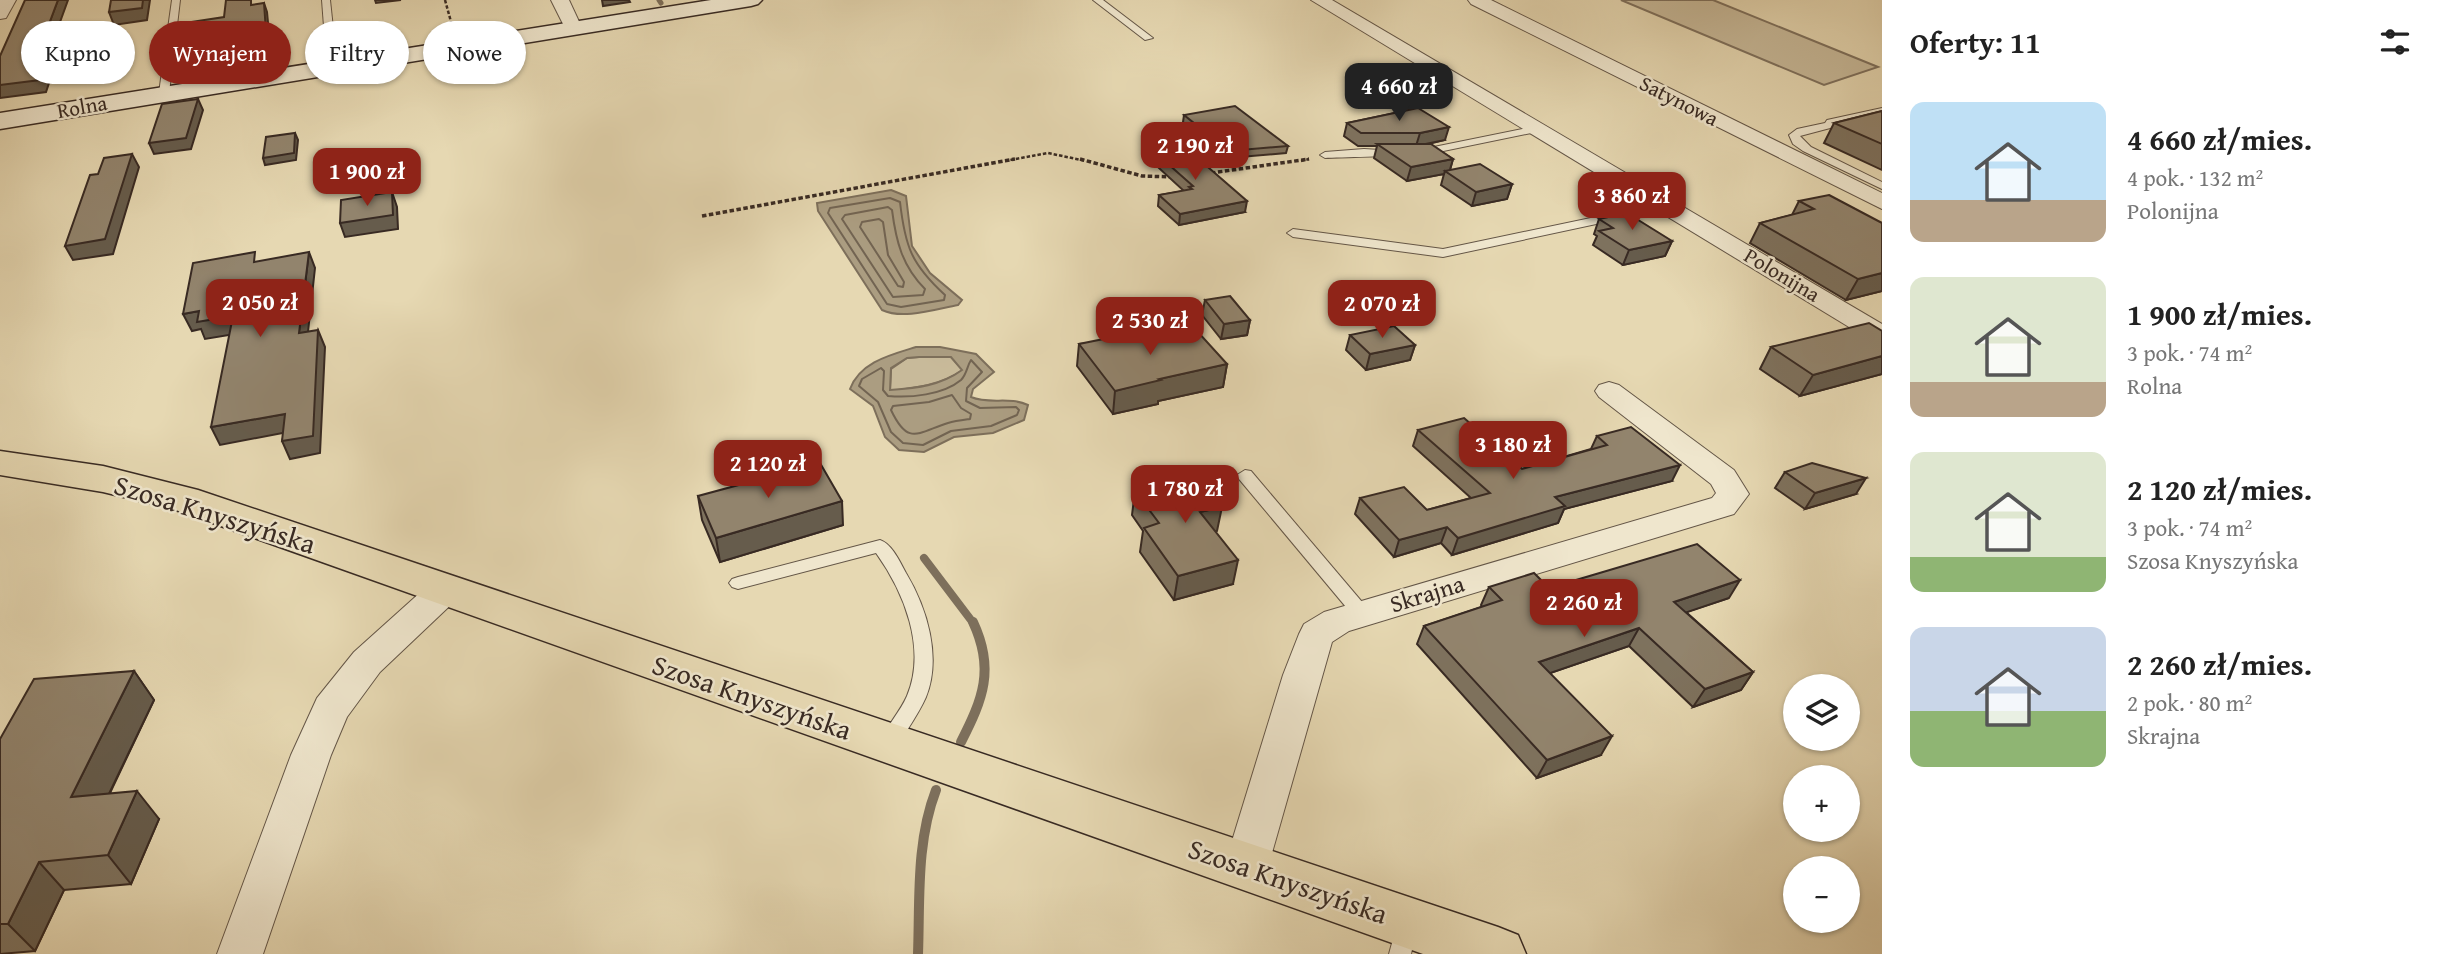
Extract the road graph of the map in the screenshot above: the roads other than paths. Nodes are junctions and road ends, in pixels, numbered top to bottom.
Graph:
1 (7, 0) edge
2 (176, 0) edge
3 (326, 0) edge
4 (564, 0) edge
5 (751, 0) edge
6 (1097, 0) edge
7 (1320, 0) edge
8 (1477, 0) edge
9 (0, 14) edge
10 (328, 21) edge
11 (573, 28) junction
12 (1148, 38) dead end
13 (409, 54) edge
14 (305, 70) edge
15 (164, 93) junction
16 (1882, 111) edge
17 (0, 121) edge
18 (1537, 129) junction
19 (1325, 155) road end
20 (1882, 186) edge
21 (1882, 202) edge
22 (1667, 206) junction
23 (1293, 233) dead end
24 (1882, 335) edge
25 (1609, 391) dead end
26 (2, 466) edge
27 (1245, 475) dead end
28 (738, 583) dead end
29 (445, 590) junction
30 (1362, 614) junction
31 (888, 744) junction
32 (1246, 867) junction
33 (1404, 938) edge
34 (240, 954) edge
35 (1498, 954) edge

1 - 9 street
2 - 15 lane
3 - 10 lane
4 - 11 street
5 - 11 street, Rolna
6 - 12 lane
7 - 18 street, Polonijna
8 - 21 street, Satynowa
11 - 13 street, Rolna
14 - 15 street, Rolna
15 - 17 street, Rolna
16 - 20 lane
18 - 19 lane
18 - 22 street, Polonijna
22 - 23 lane
22 - 24 street, Polonijna
25 - 30 street, Skrajna
26 - 29 main road, Szosa Knyszyńska
27 - 30 lane
28 - 31 lane
29 - 31 main road, Szosa Knyszyńska
29 - 34 street
30 - 32 street, Skrajna
31 - 32 main road, Szosa Knyszyńska
32 - 33 main road, Szosa Knyszyńska
33 - 35 main road, Szosa Knyszyńska

